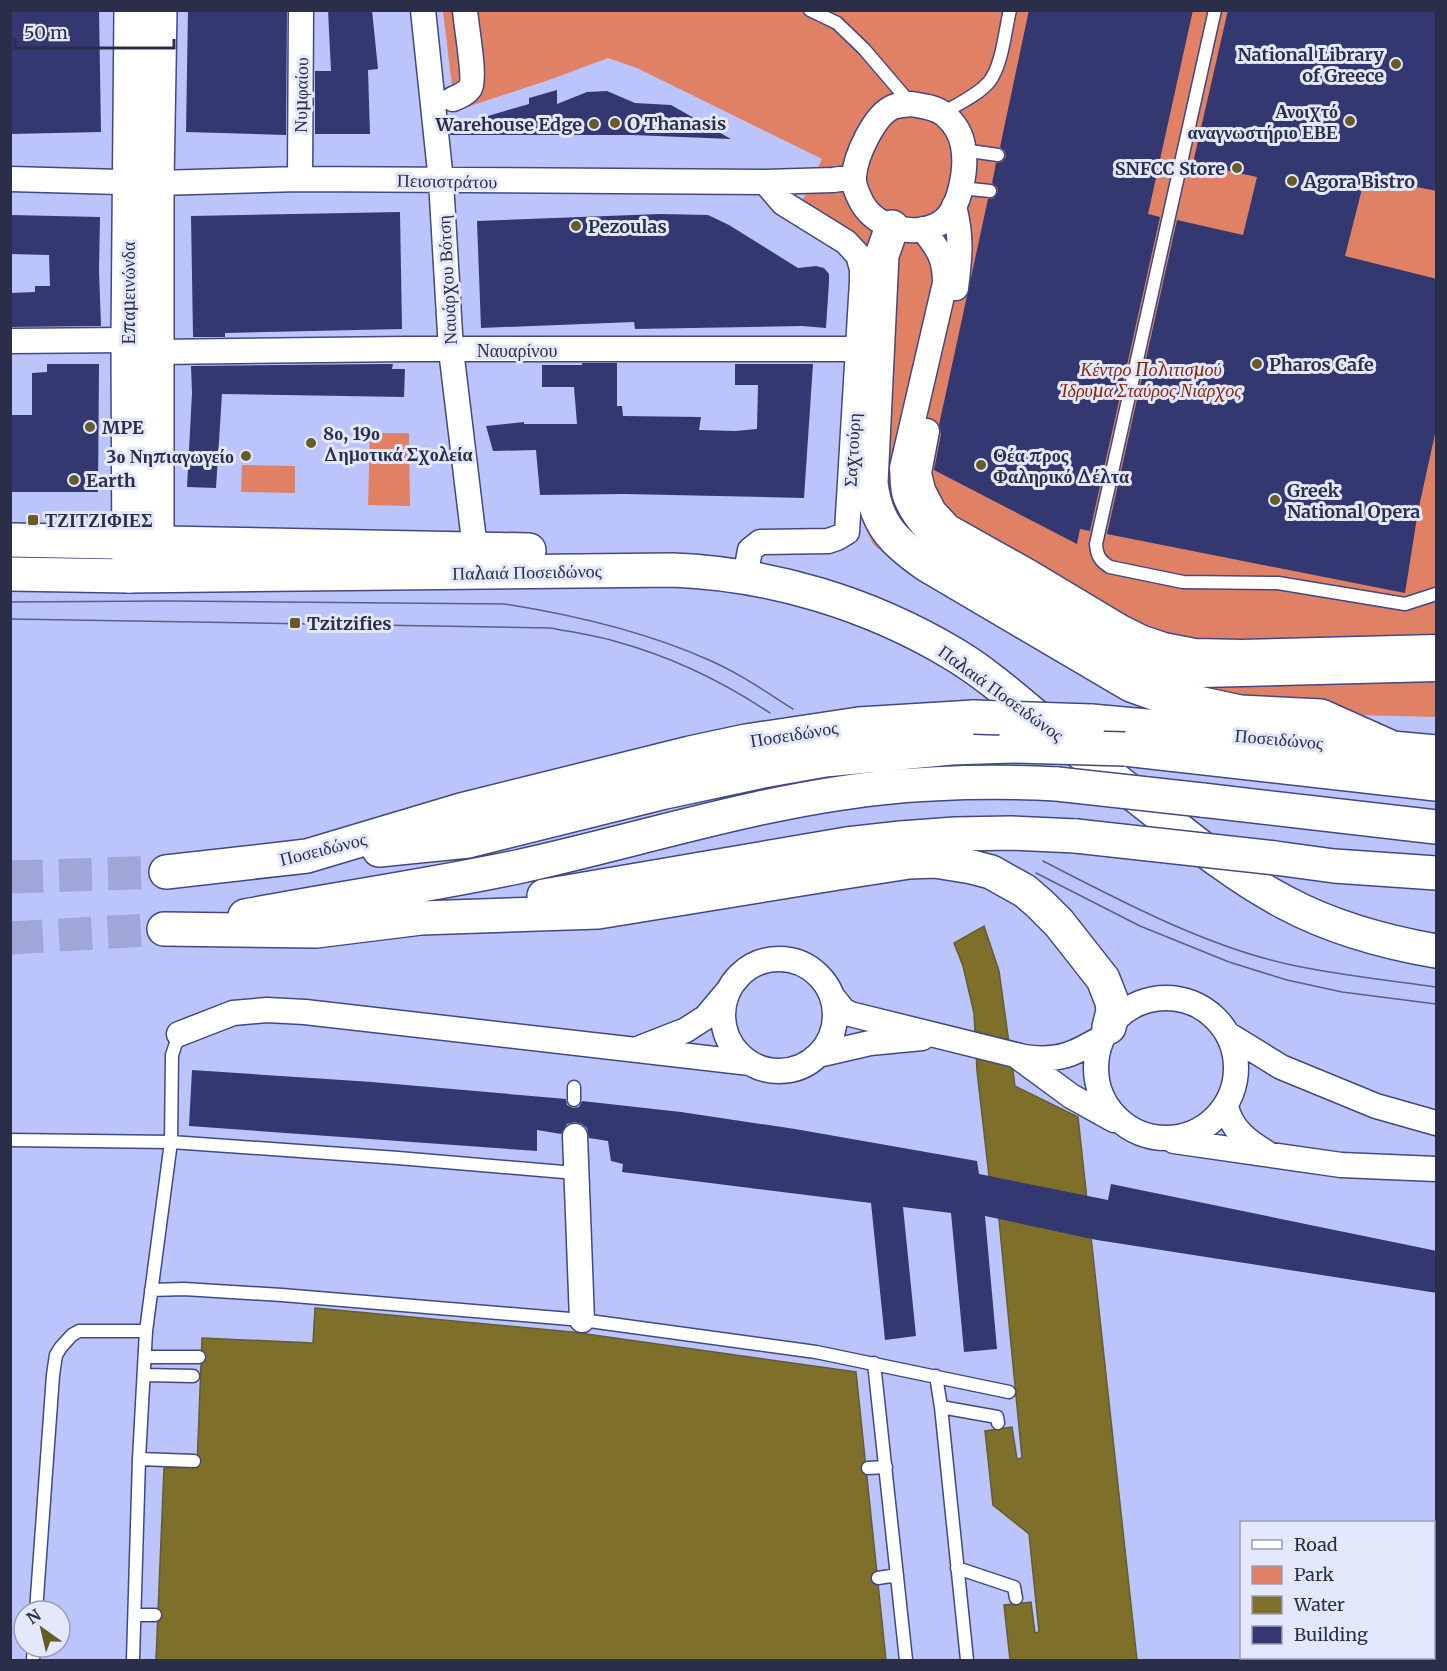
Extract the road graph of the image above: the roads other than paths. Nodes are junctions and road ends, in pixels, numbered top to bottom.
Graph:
1 (131, 10) edge
2 (160, 10) edge
3 (302, 10) edge
4 (423, 10) edge
5 (465, 10) edge
6 (810, 10) edge
7 (1010, 10) edge
8 (1215, 10) edge
9 (444, 102) junction
10 (911, 104) junction
11 (943, 113) junction
12 (963, 150) junction
13 (998, 155) dead end
14 (854, 177) junction
15 (10, 179) edge
16 (300, 179) junction
17 (441, 181) junction
18 (143, 182) junction
19 (765, 182) junction
20 (990, 191) dead end
21 (958, 197) junction
22 (907, 228) junction
23 (128, 340) junction
24 (10, 341) edge
25 (867, 349) junction
26 (451, 350) junction
27 (157, 352) junction
28 (10, 540) edge
29 (143, 542) junction
30 (475, 549) junction
31 (747, 561) junction
32 (10, 574) edge
33 (143, 576) junction
34 (1437, 594) edge
35 (1437, 647) edge
36 (1437, 669) edge
37 (1397, 750) junction
38 (1437, 752) edge
39 (1437, 784) edge
40 (1437, 827) edge
41 (307, 856) junction
42 (166, 872) tunnel mouth
43 (1437, 873) edge
44 (421, 918) junction
45 (1437, 928) edge
46 (1437, 951) edge
47 (730, 988) junction
48 (832, 996) junction
49 (1106, 1031) junction
50 (179, 1034) joint
51 (1229, 1035) junction
52 (939, 1036) junction
53 (635, 1050) junction
54 (1013, 1054) junction
55 (818, 1055) junction
56 (750, 1063) junction
57 (1281, 1067) junction
58 (1231, 1095) junction
59 (1437, 1123) edge
60 (1143, 1134) junction
61 (575, 1136) dead end
62 (10, 1140) edge
63 (171, 1142) junction
64 (1269, 1154) junction
65 (1437, 1169) edge
66 (575, 1173) junction
67 (151, 1290) junction
68 (582, 1320) junction
69 (146, 1331) junction
70 (146, 1358) junction
71 (199, 1358) dead end
72 (874, 1363) junction
73 (145, 1375) junction
74 (193, 1376) dead end
75 (936, 1376) junction
76 (1009, 1392) dead end
77 (941, 1407) junction
78 (998, 1423) dead end
79 (140, 1460) junction
80 (194, 1461) dead end
81 (886, 1467) junction
82 (868, 1468) dead end
83 (957, 1568) junction
84 (897, 1575) junction
85 (879, 1578) dead end
86 (1016, 1598) dead end
87 (37, 1599) edge
88 (135, 1615) junction
89 (155, 1615) dead end
90 (134, 1660) edge
91 (906, 1660) edge
92 (967, 1660) edge

1 - 18 main road, Επαμεινώνδα
2 - 18 main road, Επαμεινώνδα
3 - 16 street, Νυμφαίου
4 - 9 street, Ναυάρχου Βότση
5 - 9 street
6 - 10 lane
7 - 11 lane
8 - 34 lane
9 - 17 street, Ναυάρχου Βότση
10 - 11 street
10 - 14 street
11 - 12 street
12 - 13 lane
12 - 21 street
14 - 19 street, Πεισιστράτου
14 - 22 street
15 - 18 street, Πεισιστράτου
16 - 17 street, Πεισιστράτου
16 - 18 street, Πεισιστράτου
17 - 19 street, Πεισιστράτου
17 - 26 street, Ναυάρχου Βότση
18 - 23 main road, Επαμεινώνδα
18 - 27 main road, Επαμεινώνδα
19 - 25 street, Σαχτούρη
20 - 21 lane
21 - 22 street
21 - 35 street
22 - 25 main road
22 - 36 street
23 - 24 street
23 - 29 main road, Επαμεινώνδα
25 - 26 street, Ναυαρίνου
25 - 31 street, Σαχτούρη
25 - 37 main road
26 - 27 street, Ναυαρίνου
26 - 30 street, Ναυάρχου Βότση
27 - 29 main road, Επαμεινώνδα
28 - 29 main road
29 - 30 main road
29 - 33 main road, Επαμεινώνδα
30 - 31 main road, Παλαιά Ποσειδώνος
31 - 45 main road, Παλαιά Ποσειδώνος
32 - 33 main road
33 - 46 main road, Παλαιά Ποσειδώνος
37 - 38 main road, Ποσειδώνος
37 - 41 main road, Ποσειδώνος, bridge
39 - 41 main road, bridge
40 - 44 main road, bridge
41 - 42 main road, Ποσειδώνος
43 - 44 main road, bridge
44 - 49 main road
47 - 48 street
47 - 53 street
47 - 56 street
48 - 52 street
48 - 55 street
49 - 51 street
49 - 54 street
49 - 60 street
50 - 53 street
50 - 63 lane
51 - 57 street
51 - 58 street
52 - 54 street
52 - 55 street
53 - 56 street
54 - 60 street
55 - 56 street
57 - 58 street
57 - 59 street
58 - 60 street
58 - 64 street
60 - 64 street
61 - 66 street
62 - 63 lane
63 - 66 lane
63 - 67 lane
64 - 65 street
66 - 68 street
67 - 68 lane
67 - 69 lane
68 - 72 lane
69 - 70 lane
69 - 87 lane
70 - 71 lane
70 - 73 lane
72 - 75 lane
72 - 81 lane
73 - 74 lane
73 - 79 lane
75 - 76 lane
75 - 77 lane
77 - 78 lane
77 - 83 lane
79 - 80 lane
79 - 88 lane
81 - 82 lane
81 - 84 lane
83 - 86 lane
83 - 92 lane
84 - 85 lane
84 - 91 lane
88 - 89 lane
88 - 90 lane

